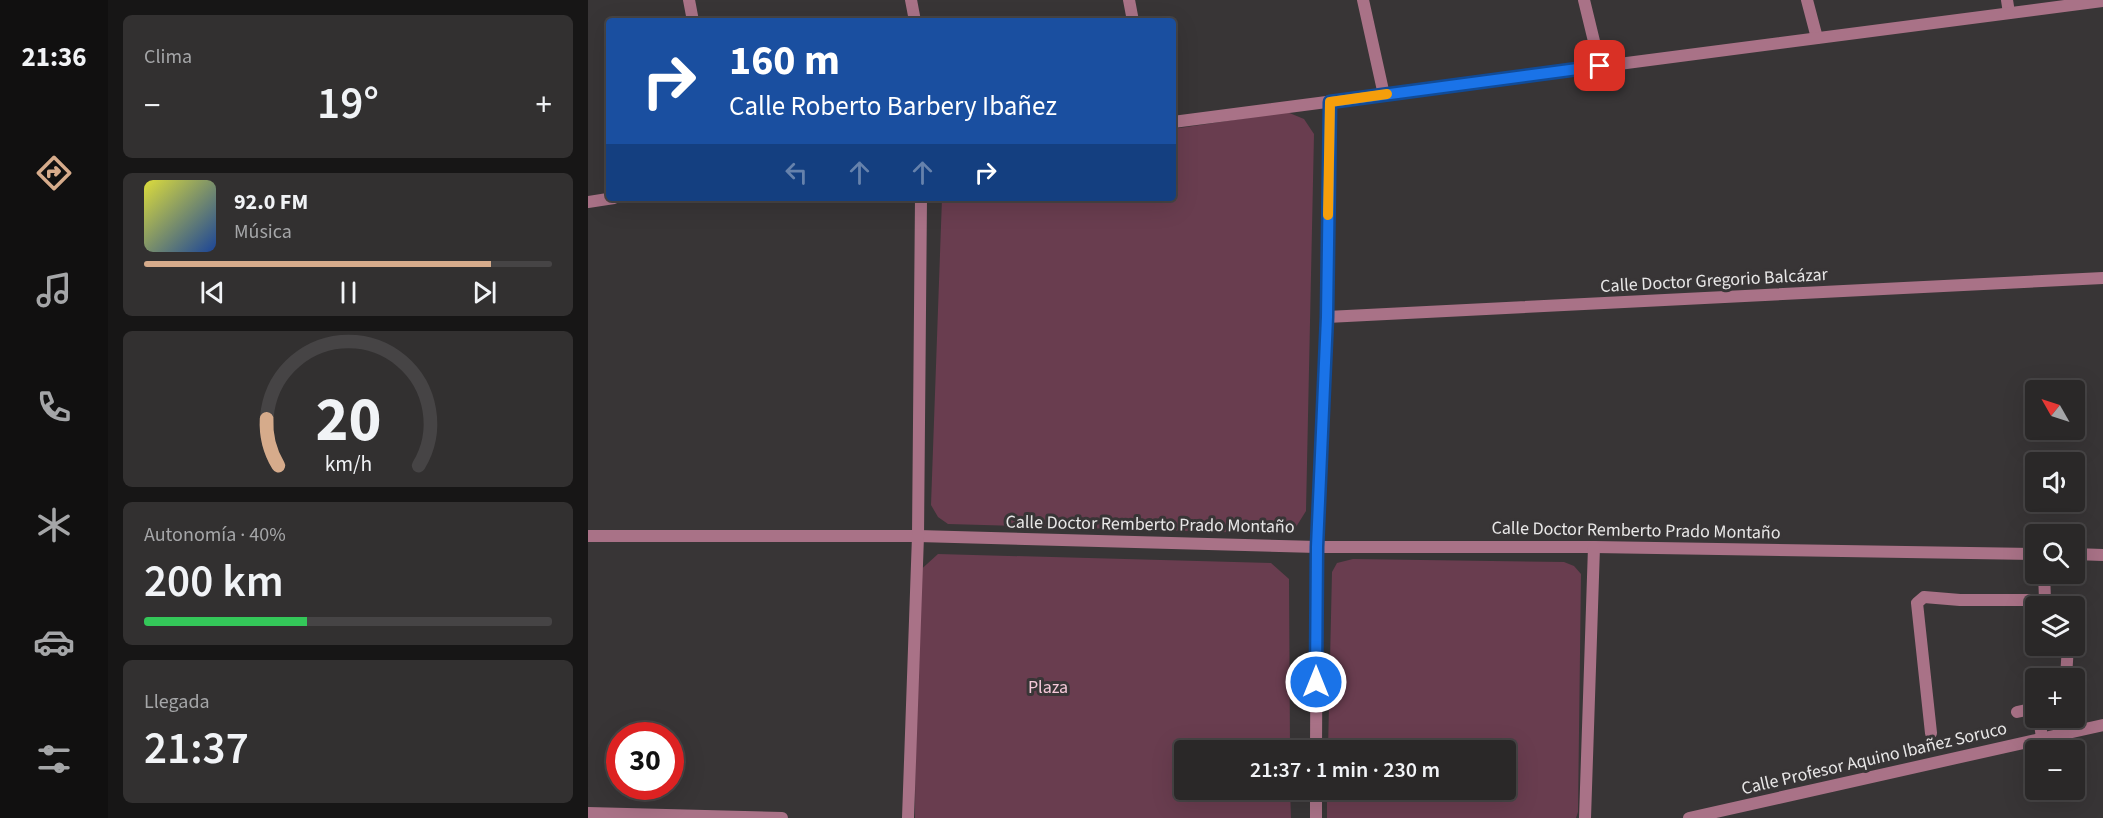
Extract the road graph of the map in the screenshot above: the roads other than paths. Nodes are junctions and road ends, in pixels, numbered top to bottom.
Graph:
1 (689, 0) edge
2 (911, 0) edge
3 (1129, 0) edge
4 (1363, 0) edge
5 (1584, 0) edge
6 (1808, 0) edge
7 (2007, 0) edge
8 (2103, 1) edge
9 (2009, 13) junction
10 (692, 18) edge
11 (914, 18) edge
12 (1132, 18) edge
13 (1817, 38) junction
14 (1600, 66) junction
15 (1384, 95) junction
16 (1330, 102) junction
17 (1176, 122) edge
18 (606, 199) edge
19 (921, 201) edge
20 (588, 202) edge
21 (2103, 278) edge
22 (1327, 317) junction
23 (588, 536) edge
24 (918, 537) junction
25 (1317, 547) junction
26 (1594, 547) junction
27 (2025, 554) edge
28 (2085, 554) edge
29 (2103, 555) edge
30 (2025, 600) edge
31 (2025, 710) edge
32 (2017, 712) dead end
33 (2103, 725) edge
34 (2041, 728) edge
35 (1931, 733) dead end
36 (2042, 738) junction
37 (1316, 740) edge
38 (1316, 800) edge
39 (588, 813) edge
40 (782, 818) edge
41 (908, 818) edge
42 (1316, 818) edge
43 (1585, 818) edge
44 (1689, 818) edge

1 - 10 street
2 - 11 street
3 - 12 street
4 - 15 street
5 - 14 street
6 - 13 street
7 - 9 street
8 - 9 street
9 - 13 street
13 - 14 street
14 - 15 street
15 - 16 street
16 - 17 street
16 - 22 street
18 - 20 street
19 - 24 street
21 - 22 street, Calle Doctor Gregorio Balcázar
22 - 25 street
23 - 24 street, Calle Doctor Remberto Prado Montaño
24 - 25 street, Calle Doctor Remberto Prado Montaño
24 - 41 street
25 - 26 street, Calle Doctor Remberto Prado Montaño
25 - 37 street
26 - 27 street, Calle Doctor Remberto Prado Montaño
26 - 43 street
28 - 29 street
30 - 35 street
31 - 32 street
33 - 36 street, Calle Profesor Aquino Ibañez Soruco
34 - 36 street
36 - 44 street, Calle Profesor Aquino Ibañez Soruco
38 - 42 street
39 - 40 street

